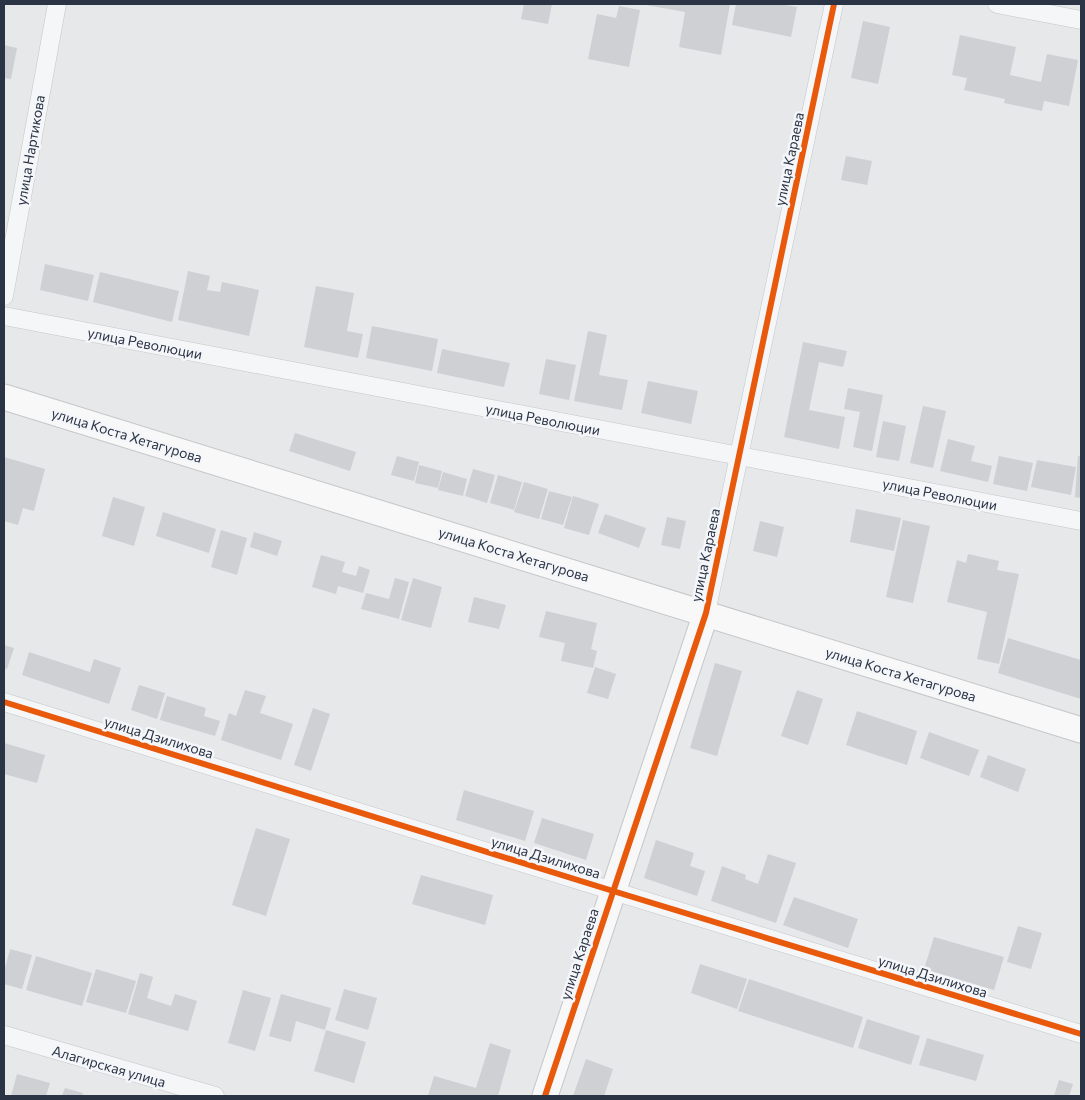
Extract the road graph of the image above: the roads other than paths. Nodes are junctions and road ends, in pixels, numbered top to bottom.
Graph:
1 (57, 4) edge
2 (834, 4) edge
3 (997, 4) edge
4 (1081, 20) edge
5 (4, 296) edge
6 (4, 316) edge
7 (4, 397) edge
8 (739, 456) junction
9 (1081, 521) edge
10 (706, 613) junction
11 (4, 702) edge
12 (1081, 730) edge
13 (613, 891) junction
14 (1081, 1034) edge
15 (4, 1036) edge
16 (215, 1096) edge
17 (544, 1096) edge

1 - 5 street, улица Нартикова
2 - 8 street, улица Караева
3 - 4 street
6 - 8 street, улица Революции
7 - 10 main road, улица Коста Хетагурова
8 - 9 street, улица Революции
8 - 10 street, улица Караева
10 - 12 main road, улица Коста Хетагурова
10 - 13 main road, улица Караева
11 - 13 street, улица Дзилихова
13 - 14 street, улица Дзилихова
13 - 17 main road, улица Караева
15 - 16 street, Алагирская улица

